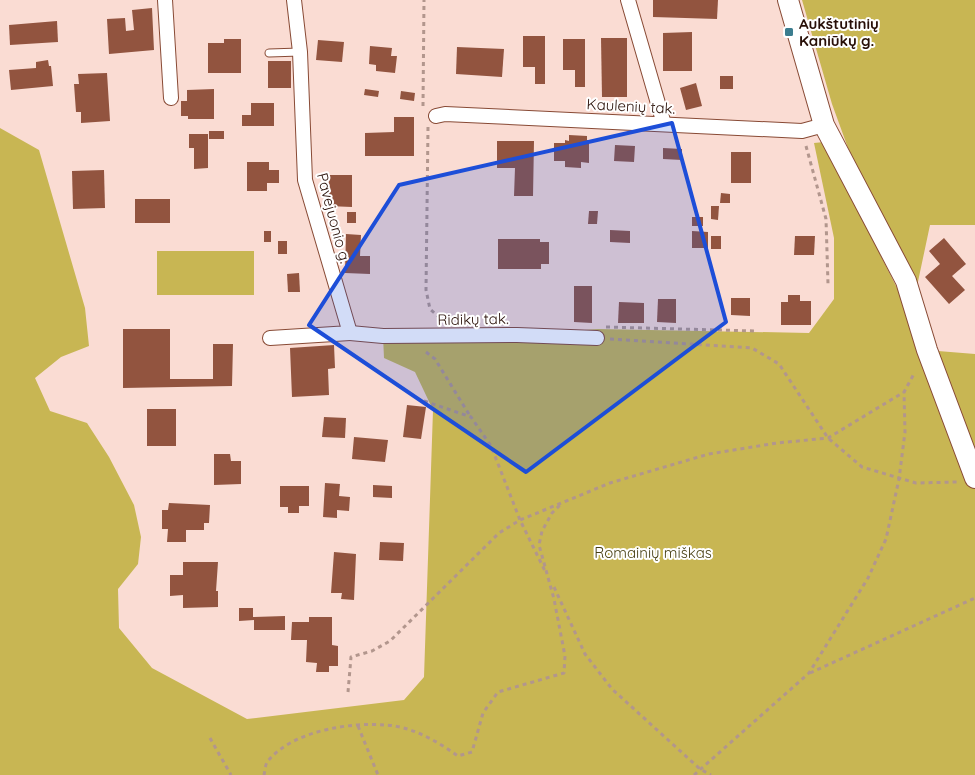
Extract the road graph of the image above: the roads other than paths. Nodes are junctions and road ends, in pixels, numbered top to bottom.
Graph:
1 (165, 0) edge
2 (294, 0) edge
3 (628, 0) edge
4 (788, 0) edge
5 (300, 52) junction
6 (269, 53) dead end
7 (171, 98) dead end
8 (436, 116) road end
9 (664, 124) junction
10 (824, 125) junction
11 (598, 332) road end
12 (350, 333) junction
13 (270, 338) dead end
14 (970, 480) edge

1 - 7 street
2 - 5 street, Pavejuonio g.
3 - 9 street
4 - 10 street
5 - 6 lane
5 - 12 street, Pavejuonio g.
8 - 9 street, Kaulenių tak.
9 - 10 street, Kaulenių tak.
10 - 14 street
11 - 12 street, Ridikų tak.
12 - 13 street

